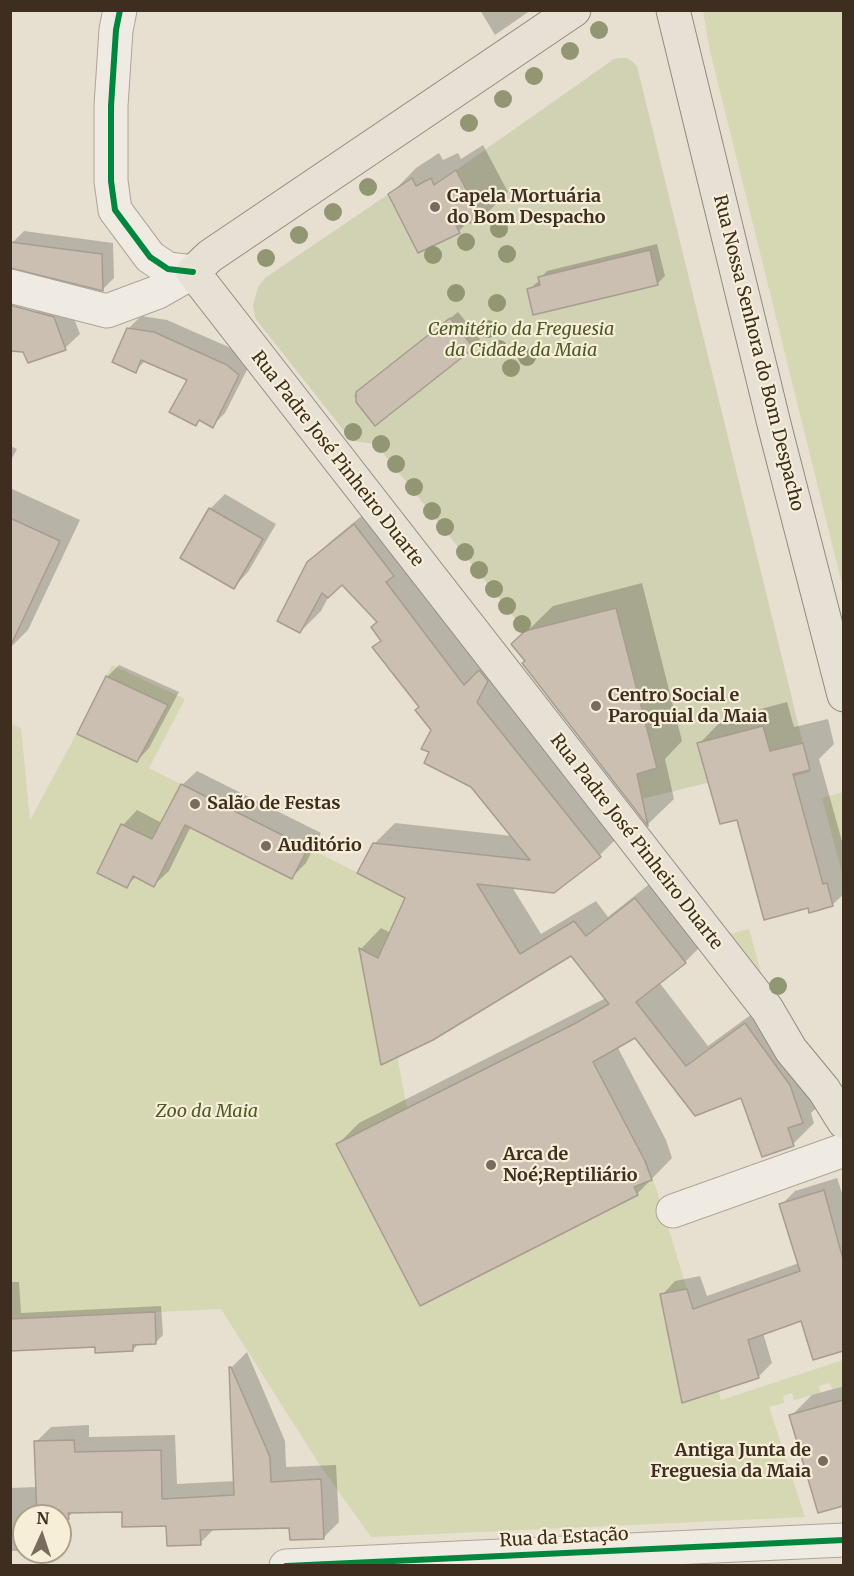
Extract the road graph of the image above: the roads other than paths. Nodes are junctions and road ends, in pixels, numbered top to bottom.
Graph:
1 (120, 10) edge
2 (574, 10) edge
3 (674, 10) edge
4 (193, 272) junction
5 (23, 289) edge
6 (843, 695) edge
7 (843, 1122) edge
8 (843, 1150) edge
9 (673, 1211) dead end
10 (843, 1540) edge
11 (576, 1559) edge
12 (286, 1566) edge

1 - 4 street
2 - 4 main road
3 - 6 main road, Rua Nossa Senhora do Bom Despacho
4 - 5 street
4 - 7 main road, Rua Padre José Pinheiro Duarte
8 - 9 street
10 - 11 street, Rua da Estação
11 - 12 street, Rua da Estação

